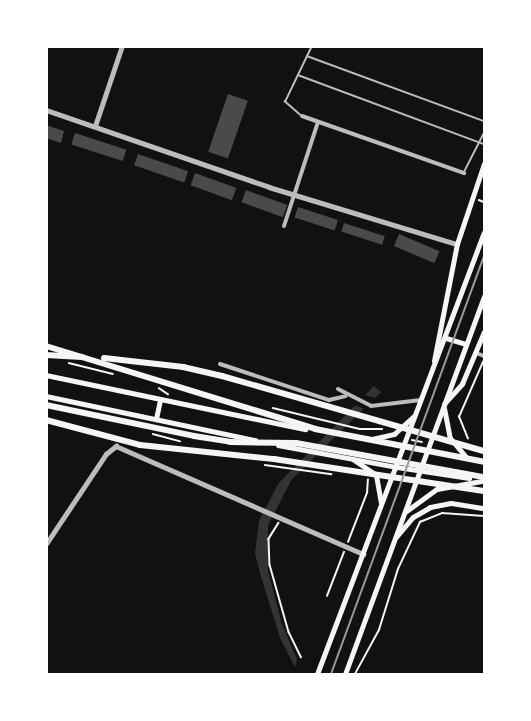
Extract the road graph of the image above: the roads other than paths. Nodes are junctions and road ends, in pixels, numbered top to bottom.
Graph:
1 (122, 46) edge
2 (312, 46) edge
3 (307, 56) junction
4 (298, 75) junction
5 (46, 110) edge
6 (302, 116) joint
7 (484, 121) edge
8 (318, 122) junction
9 (95, 126) junction
10 (484, 133) edge
11 (481, 143) junction
12 (484, 144) edge
13 (484, 164) edge
14 (464, 173) joint
15 (293, 194) junction
16 (284, 226) dead end
17 (484, 233) edge
18 (456, 244) junction
19 (484, 296) edge
20 (484, 332) edge
21 (446, 338) junction
22 (466, 344) junction
23 (46, 346) edge
24 (476, 353) junction
25 (46, 355) edge
26 (484, 358) edge
27 (220, 364) dead end
28 (432, 368) junction
29 (46, 375) edge
30 (338, 389) dead end
31 (46, 396) edge
32 (346, 396) junction
33 (160, 400) junction
34 (422, 400) junction
35 (444, 404) junction
36 (46, 405) edge
37 (419, 410) junction
38 (156, 419) junction
39 (46, 420) edge
40 (315, 430) junction
41 (356, 439) junction
42 (296, 446) junction
43 (404, 448) junction
44 (484, 451) edge
45 (426, 452) junction
46 (354, 460) junction
47 (476, 462) junction
48 (484, 463) edge
49 (397, 467) junction
50 (419, 470) junction
51 (483, 480) edge
52 (484, 491) edge
53 (381, 507) junction
54 (484, 508) edge
55 (401, 518) junction
56 (46, 544) edge
57 (391, 546) junction
58 (363, 554) junction
59 (317, 675) edge
60 (345, 675) edge

1 - 9 street
2 - 3 lane
3 - 4 lane
3 - 7 lane
4 - 6 lane
4 - 11 lane
5 - 9 street
6 - 8 street
8 - 14 street
8 - 15 street
9 - 15 street
10 - 11 lane
11 - 12 lane
11 - 14 lane
13 - 18 main road
15 - 16 street
15 - 18 street
17 - 21 main road
18 - 28 main road
19 - 22 main road
20 - 24 main road
21 - 22 main road
21 - 28 main road
22 - 35 main road
23 - 40 highway
24 - 26 street
24 - 35 main road
25 - 44 highway
27 - 32 street
28 - 34 main road
29 - 33 main road
30 - 32 street
31 - 38 main road
32 - 34 street
33 - 38 main road
33 - 40 main road
34 - 37 main road
35 - 45 main road
35 - 47 main road
36 - 42 highway
37 - 41 main road
37 - 43 main road
38 - 42 main road
39 - 52 highway
40 - 41 main road
40 - 48 highway
41 - 43 main road
42 - 46 main road
42 - 51 highway
43 - 45 main road
43 - 49 main road
45 - 47 main road
45 - 50 main road
46 - 49 main road
46 - 53 main road
47 - 48 main road
49 - 50 main road
49 - 53 main road
50 - 51 main road
50 - 55 main road
51 - 55 main road
53 - 58 main road
54 - 57 main road
55 - 57 main road
56 - 58 street
57 - 60 main road
58 - 59 main road

